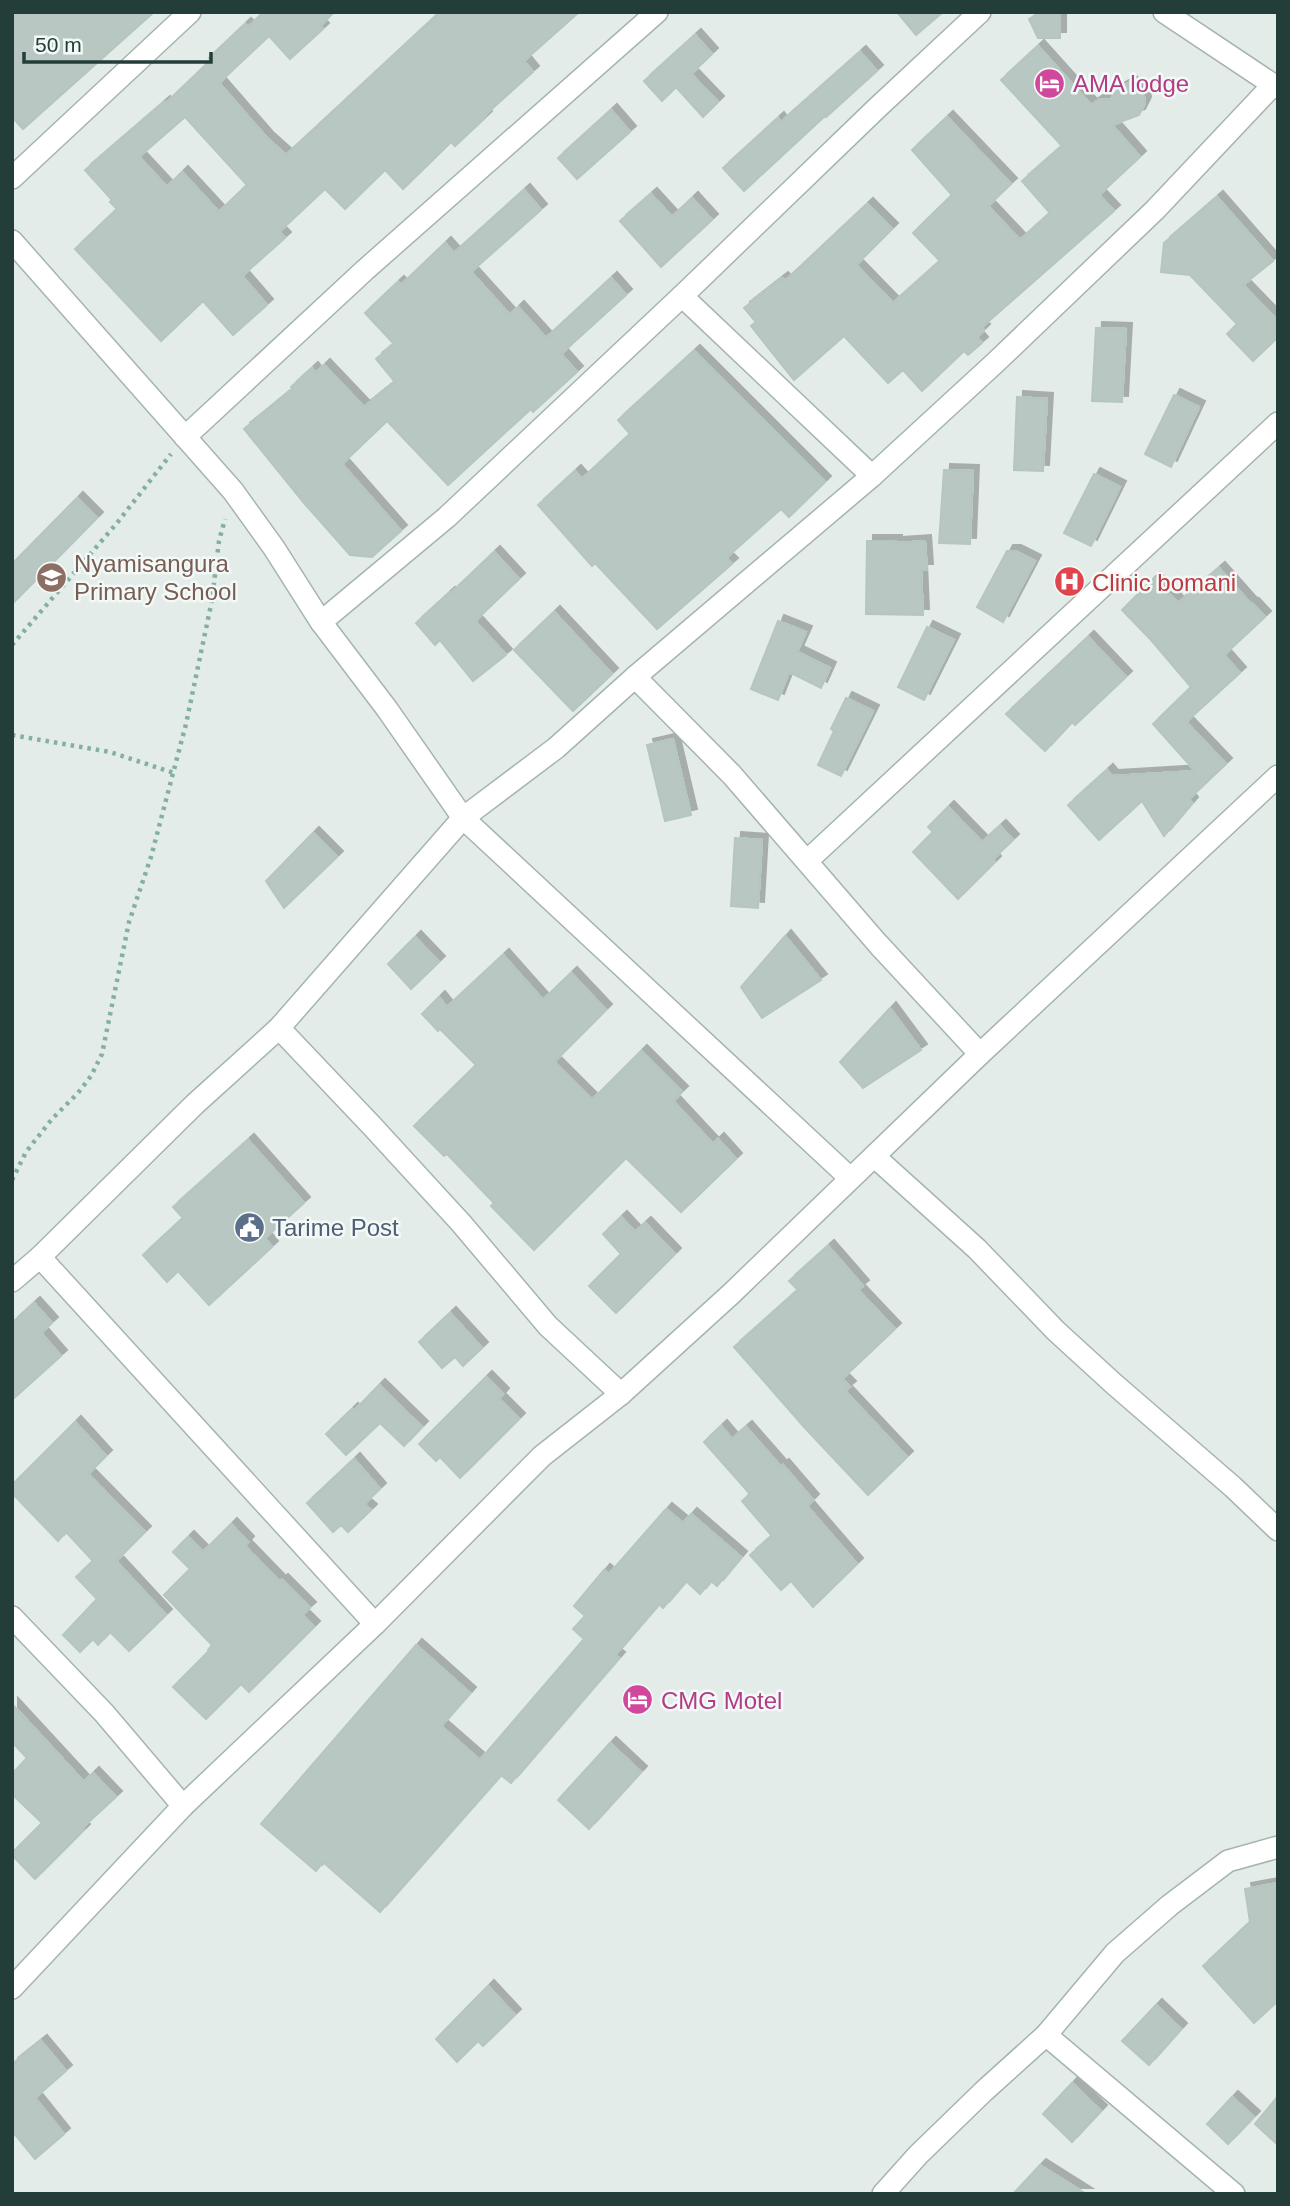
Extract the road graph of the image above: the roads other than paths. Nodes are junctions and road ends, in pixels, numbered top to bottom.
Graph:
1 (190, 12) edge
2 (657, 12) edge
3 (981, 12) edge
4 (1164, 12) edge
5 (1275, 87) edge
6 (12, 178) edge
7 (12, 241) edge
8 (681, 296) junction
9 (1278, 423) edge
10 (185, 437) junction
11 (872, 476) junction
12 (321, 622) junction
13 (635, 677) junction
14 (1278, 776) edge
15 (463, 818) junction
16 (807, 861) junction
17 (279, 1028) junction
18 (980, 1054) junction
19 (875, 1157) junction
20 (850, 1178) junction
21 (40, 1257) junction
22 (12, 1281) edge
23 (621, 1394) junction
24 (1278, 1530) edge
25 (12, 1617) edge
26 (376, 1623) junction
27 (183, 1806) junction
28 (1278, 1847) edge
29 (12, 1988) edge
30 (1045, 2035) junction
31 (883, 2194) edge
32 (1234, 2194) edge

1 - 6 street
2 - 10 street
3 - 8 street
4 - 5 street
5 - 11 street
7 - 10 street
8 - 11 street
8 - 12 street
9 - 16 street
10 - 12 street
11 - 13 street
12 - 15 street
13 - 15 street
13 - 16 street
14 - 18 street
15 - 17 street
15 - 20 street
16 - 18 street
17 - 21 street
17 - 23 street
18 - 19 street
19 - 20 street
19 - 24 street
20 - 23 street
21 - 22 street
21 - 26 street
23 - 26 street
25 - 27 street
26 - 27 street
27 - 29 street
28 - 30 street
30 - 31 street
30 - 32 street

